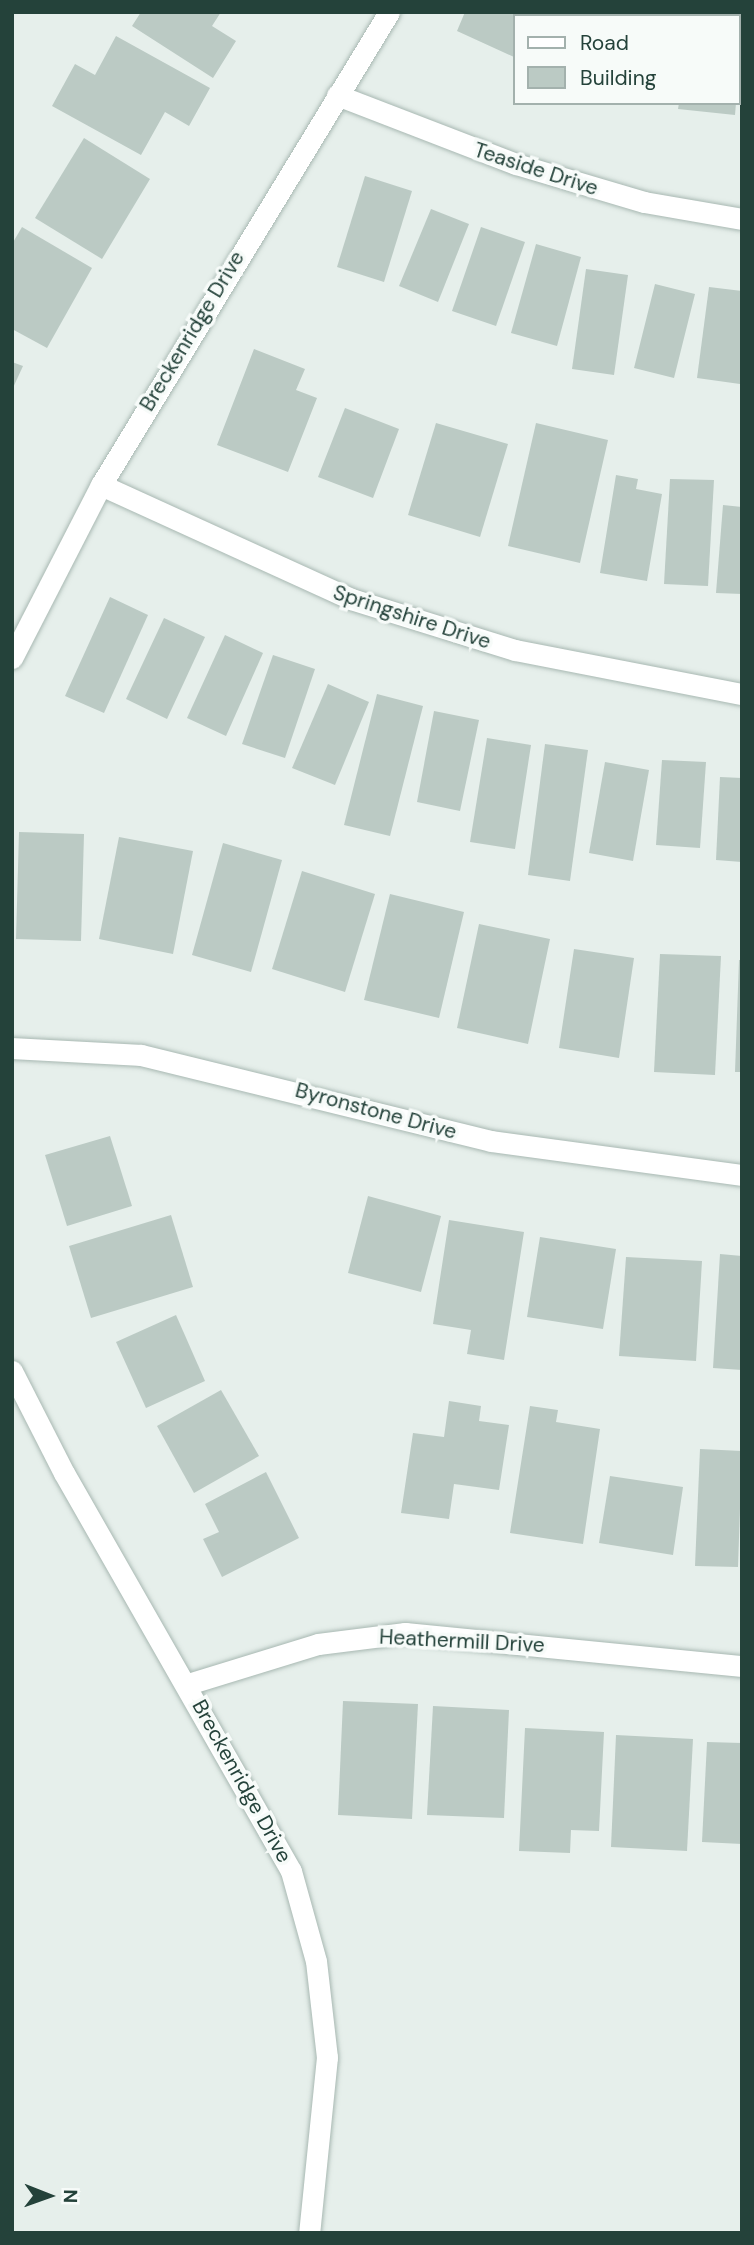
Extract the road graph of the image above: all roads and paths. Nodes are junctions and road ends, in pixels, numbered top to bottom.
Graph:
1 (389, 12) edge
2 (337, 96) junction
3 (742, 219) edge
4 (101, 485) junction
5 (12, 658) edge
6 (742, 694) edge
7 (12, 1048) edge
8 (742, 1175) edge
9 (12, 1371) edge
10 (742, 1666) edge
11 (188, 1684) junction
12 (309, 2233) edge

1 - 2 street, Breckenridge Drive
2 - 3 street, Teaside Drive
2 - 4 street, Breckenridge Drive
4 - 5 street, Breckenridge Drive
4 - 6 street, Springshire Drive
7 - 8 street, Byronstone Drive
9 - 11 street, Breckenridge Drive
10 - 11 street, Heathermill Drive
11 - 12 street, Breckenridge Drive

